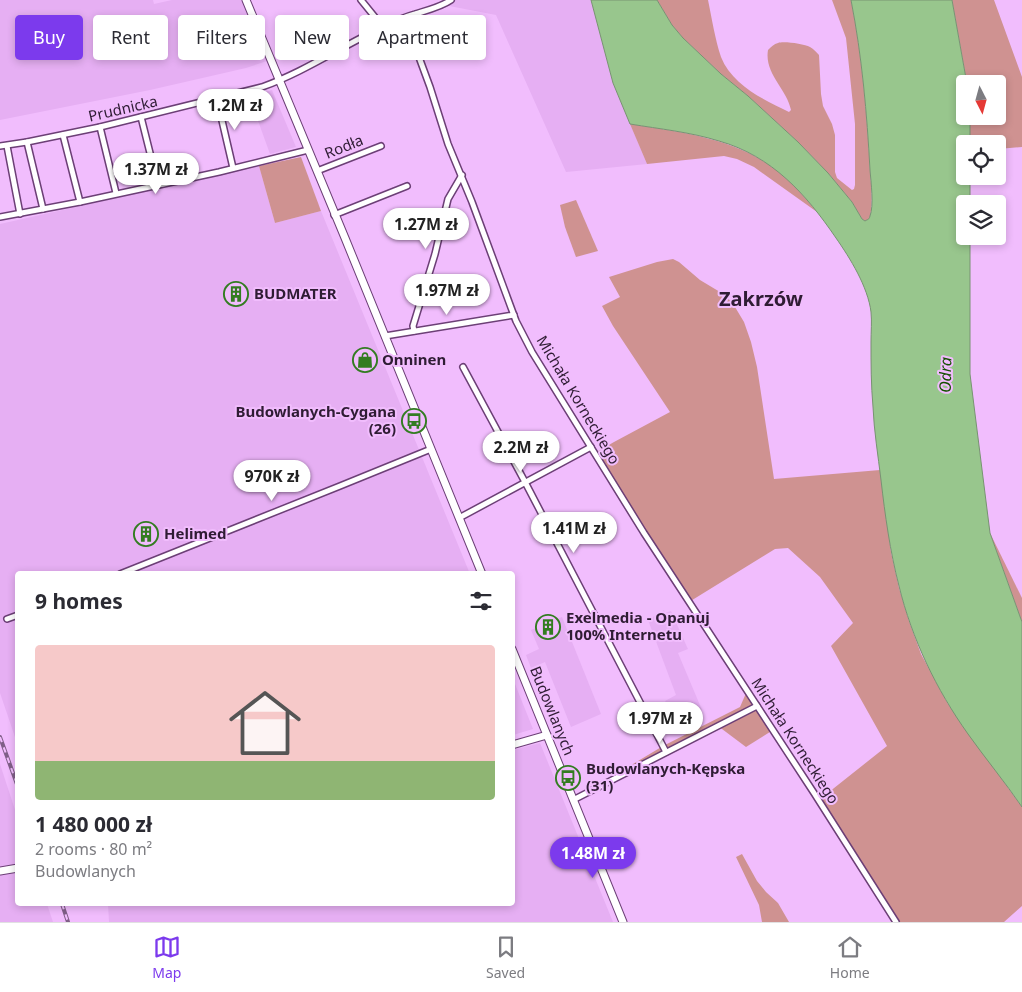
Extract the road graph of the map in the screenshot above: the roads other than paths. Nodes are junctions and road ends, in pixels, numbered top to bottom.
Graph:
1 (246, 0) edge
2 (361, 0) edge
3 (451, 0) edge
4 (373, 15) edge
5 (410, 15) edge
6 (359, 39) edge
7 (420, 60) edge
8 (279, 80) junction
9 (216, 99) junction
10 (141, 117) junction
11 (100, 127) junction
12 (63, 135) junction
13 (28, 142) junction
14 (0, 146) edge
15 (7, 146) junction
16 (381, 146) dead end
17 (308, 150) junction
18 (234, 168) junction
19 (317, 172) junction
20 (462, 175) junction
21 (158, 185) junction
22 (408, 186) dead end
23 (116, 193) junction
24 (80, 202) junction
25 (43, 209) junction
26 (20, 214) junction
27 (334, 215) junction
28 (0, 217) edge
29 (514, 315) junction
30 (414, 331) junction
31 (385, 336) junction
32 (463, 367) dead end
33 (591, 446) junction
34 (431, 448) junction
35 (525, 482) junction
36 (460, 518) junction
37 (128, 571) edge
38 (481, 571) edge
39 (15, 616) edge
40 (7, 619) dead end
41 (515, 656) edge
42 (757, 706) junction
43 (548, 735) junction
44 (515, 743) edge
45 (666, 752) junction
46 (573, 800) junction
47 (15, 868) edge
48 (0, 871) edge
49 (623, 922) edge
50 (896, 922) edge

1 - 8 main road
2 - 4 street
3 - 5 street, Prudnicka
6 - 8 street, Prudnicka
7 - 20 street, Michała Korneckiego
8 - 9 street, Prudnicka
8 - 17 main road
9 - 10 street, Prudnicka
9 - 18 street
10 - 11 street, Prudnicka
10 - 21 street
11 - 12 street, Prudnicka
11 - 23 street
12 - 13 street, Prudnicka
12 - 24 street
13 - 15 street, Prudnicka
13 - 25 street
14 - 15 street, Prudnicka
15 - 26 street
16 - 19 street, Rodła
17 - 18 street
17 - 19 main road
18 - 21 street
19 - 27 main road
20 - 29 street, Michała Korneckiego
20 - 30 street
21 - 23 street
22 - 27 street
23 - 24 street
24 - 25 street
25 - 26 street
26 - 28 street
27 - 31 main road
29 - 30 street
29 - 33 street, Michała Korneckiego
30 - 31 street
31 - 34 main road
32 - 35 street
33 - 35 street
33 - 42 street, Michała Korneckiego
34 - 36 main road
34 - 37 street
35 - 36 street
35 - 45 street
36 - 38 main road
39 - 40 street
41 - 43 main road, Budowlanych
42 - 45 street
42 - 50 street, Michała Korneckiego
43 - 44 main road
43 - 46 main road, Budowlanych
45 - 46 street
46 - 49 main road, Budowlanych
47 - 48 main road

